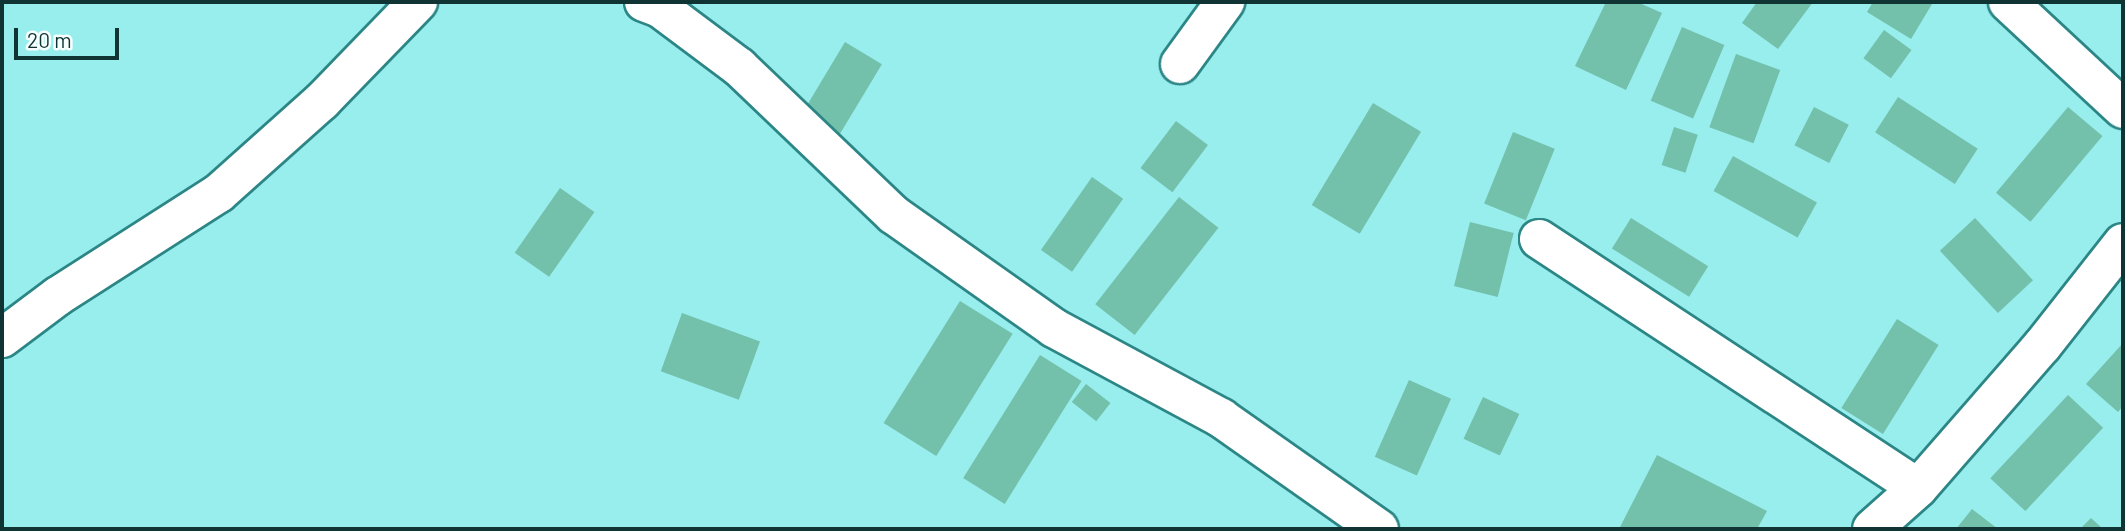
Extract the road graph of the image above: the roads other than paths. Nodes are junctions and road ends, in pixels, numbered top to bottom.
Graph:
1 (418, 2) edge
2 (644, 2) edge
3 (1225, 2) edge
4 (2008, 2) edge
5 (1180, 64) dead end
6 (2123, 109) edge
7 (1539, 239) dead end
8 (2123, 243) edge
9 (2, 338) edge
10 (1918, 488) junction
11 (1878, 527) edge
12 (1379, 529) edge

1 - 9 street
2 - 12 street
3 - 5 street
4 - 6 street
7 - 10 street
8 - 10 street
10 - 11 street

